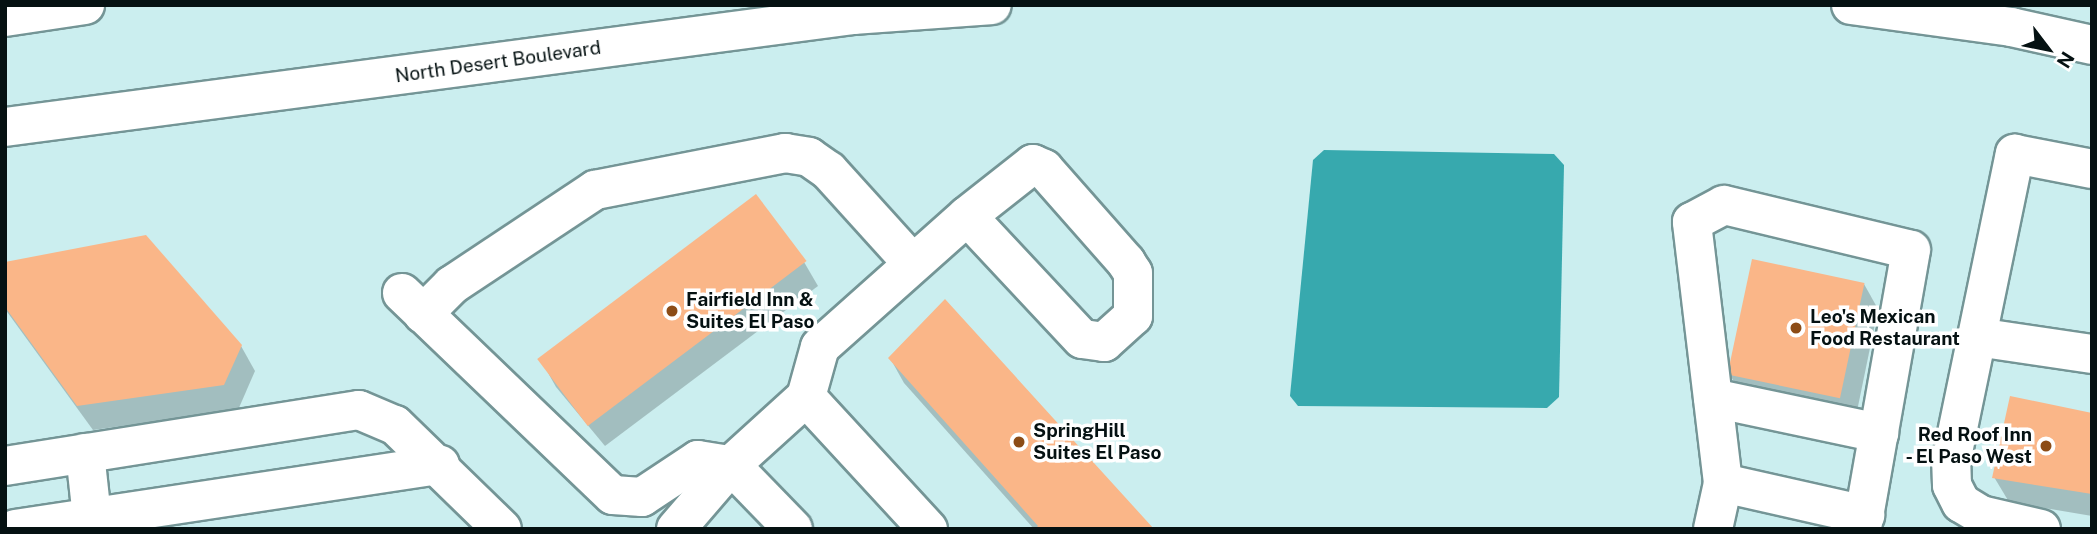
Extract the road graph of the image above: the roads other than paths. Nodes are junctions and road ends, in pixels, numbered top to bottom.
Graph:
1 (85, 5) edge
2 (992, 5) edge
3 (1851, 5) edge
4 (5, 17) edge
5 (2092, 45) edge
6 (5, 127) edge
7 (2092, 169) edge
8 (967, 216) junction
9 (912, 263) junction
10 (1977, 337) junction
11 (2092, 354) edge
12 (806, 397) junction
13 (1713, 398) junction
14 (1879, 432) junction
15 (85, 453) junction
16 (440, 465) junction
17 (731, 465) junction
18 (5, 466) edge
19 (1723, 483) junction
20 (107, 520) edge
21 (1864, 522) edge
22 (778, 524) edge
23 (15, 529) edge
24 (502, 529) edge
25 (676, 529) edge
26 (928, 529) edge
27 (1713, 529) edge
28 (2042, 529) edge

1 - 4 main road
2 - 6 main road, North Desert Boulevard
3 - 5 main road
7 - 10 main road
8 - 8 main road
8 - 9 main road
9 - 12 main road
9 - 17 main road
10 - 11 main road
10 - 28 main road
12 - 17 main road
12 - 26 main road
13 - 14 main road
13 - 14 main road
13 - 19 main road
14 - 21 main road
15 - 16 main road
15 - 18 main road
15 - 20 main road
16 - 20 main road
16 - 24 main road
17 - 22 main road
17 - 25 main road
19 - 21 main road
19 - 27 main road
20 - 23 main road

